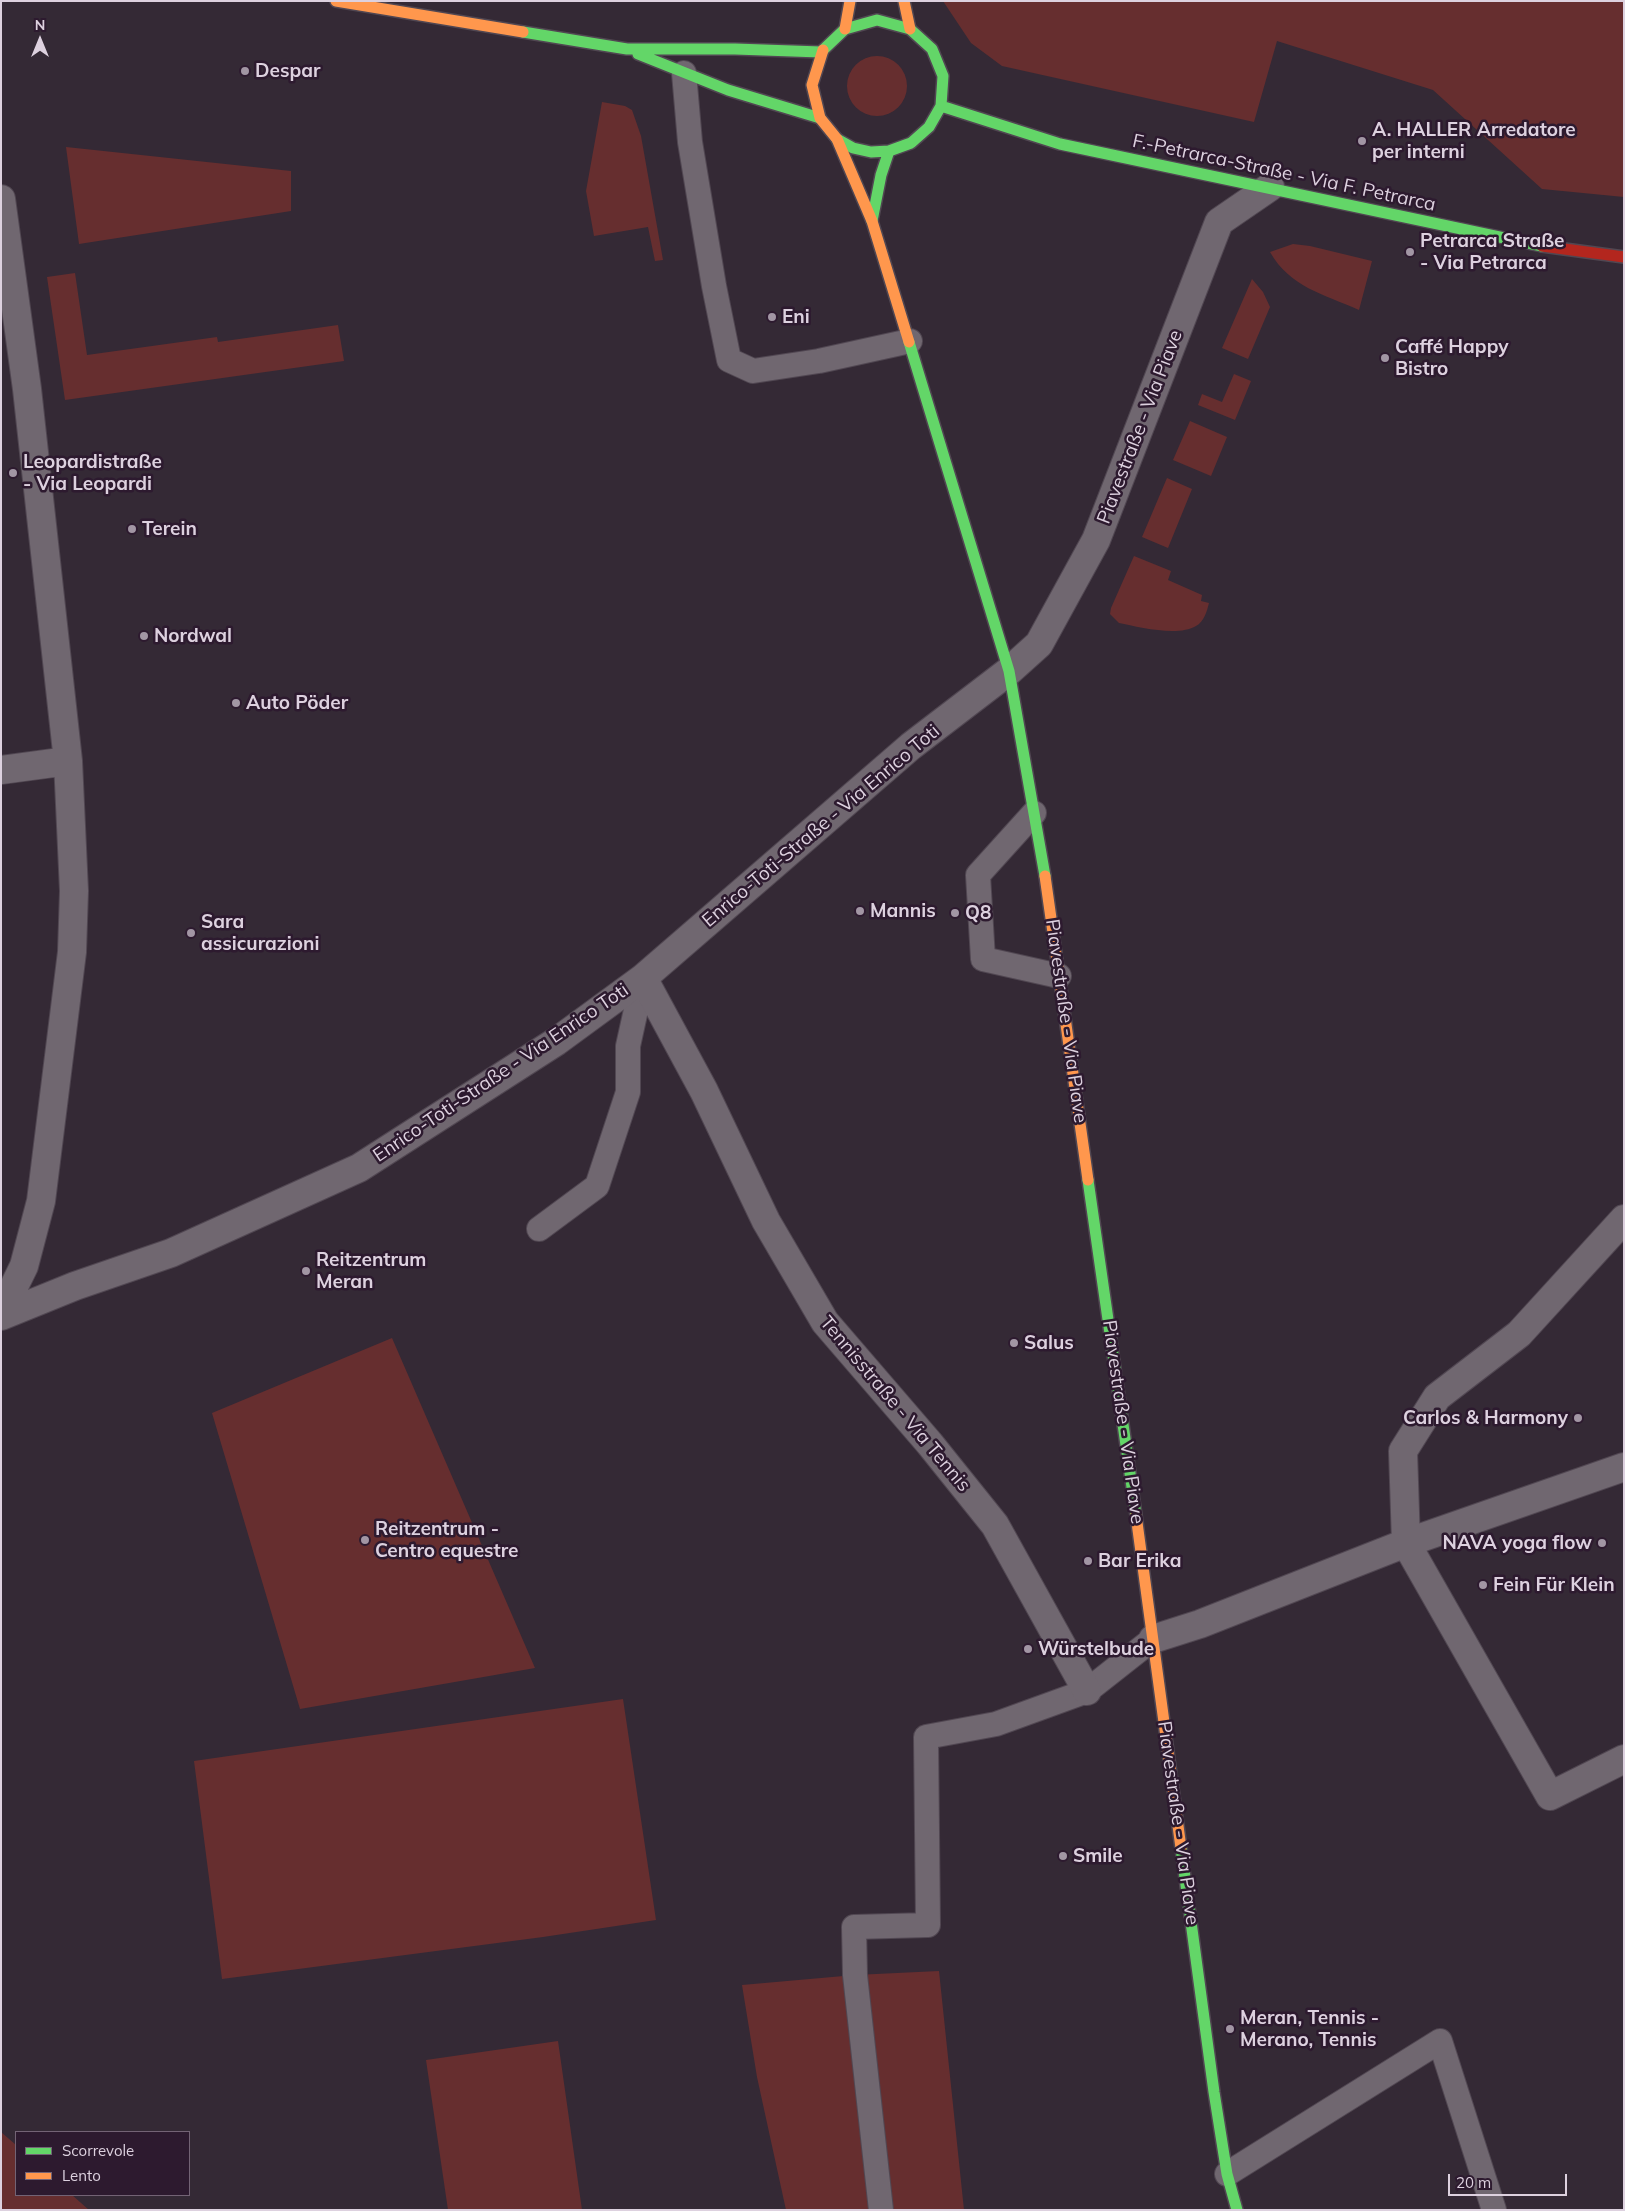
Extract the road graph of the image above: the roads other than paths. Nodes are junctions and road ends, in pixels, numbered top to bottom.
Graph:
1 (336, 1) edge
2 (850, 1) edge
3 (904, 1) edge
4 (845, 29) junction
5 (910, 29) junction
6 (627, 49) junction
7 (821, 52) junction
8 (684, 74) junction
9 (941, 106) junction
10 (820, 118) junction
11 (838, 139) junction
12 (889, 151) junction
13 (1270, 187) junction
14 (1, 199) edge
15 (872, 222) junction
16 (1624, 257) edge
17 (910, 340) junction
18 (1009, 671) junction
19 (68, 761) junction
20 (1, 770) edge
21 (1034, 813) junction
22 (1059, 976) junction
23 (643, 978) junction
24 (1624, 1219) edge
25 (539, 1229) dead end
26 (1, 1315) edge
27 (1624, 1467) edge
28 (1406, 1543) junction
29 (1153, 1639) junction
30 (1087, 1691) junction
31 (1624, 1759) edge
32 (1227, 2174) junction
33 (881, 2210) edge
34 (1237, 2210) edge
35 (1494, 2210) edge

1 - 6 main road
2 - 4 main road
3 - 5 main road
4 - 5 main road, Piavestraße - Via Piave
4 - 7 main road, Piavestraße - Via Piave
5 - 9 main road, Piavestraße - Via Piave
6 - 7 main road
6 - 8 main road
7 - 10 main road, Piavestraße - Via Piave
8 - 10 main road
8 - 17 lane
9 - 12 main road, Piavestraße - Via Piave
9 - 13 main road, F.-Petrarca-Straße - Via F. Petrarca
10 - 11 main road, Piavestraße - Via Piave
11 - 12 main road, Piavestraße - Via Piave
11 - 15 main road, Piavestraße - Via Piave
12 - 15 main road, Piavestraße - Via Piave
13 - 16 main road, F.-Petrarca-Straße - Via F. Petrarca
13 - 18 street, Piavestraße - Via Piave
14 - 19 street
15 - 17 main road, Piavestraße - Via Piave
17 - 18 main road, Piavestraße - Via Piave
18 - 21 main road, Piavestraße - Via Piave
18 - 23 street, Enrico-Toti-Straße - Via Enrico Toti
19 - 20 street
19 - 26 street
21 - 22 main road, Piavestraße - Via Piave
21 - 22 lane
22 - 29 main road, Piavestraße - Via Piave
23 - 25 lane
23 - 26 street, Enrico-Toti-Straße - Via Enrico Toti
23 - 30 street, Tennisstraße - Via Tennis
24 - 28 street
27 - 28 street
28 - 29 street
28 - 31 street
29 - 30 lane
29 - 32 main road, Piavestraße - Via Piave
30 - 33 lane
32 - 34 main road, Piavestraße - Via Piave
32 - 35 lane

